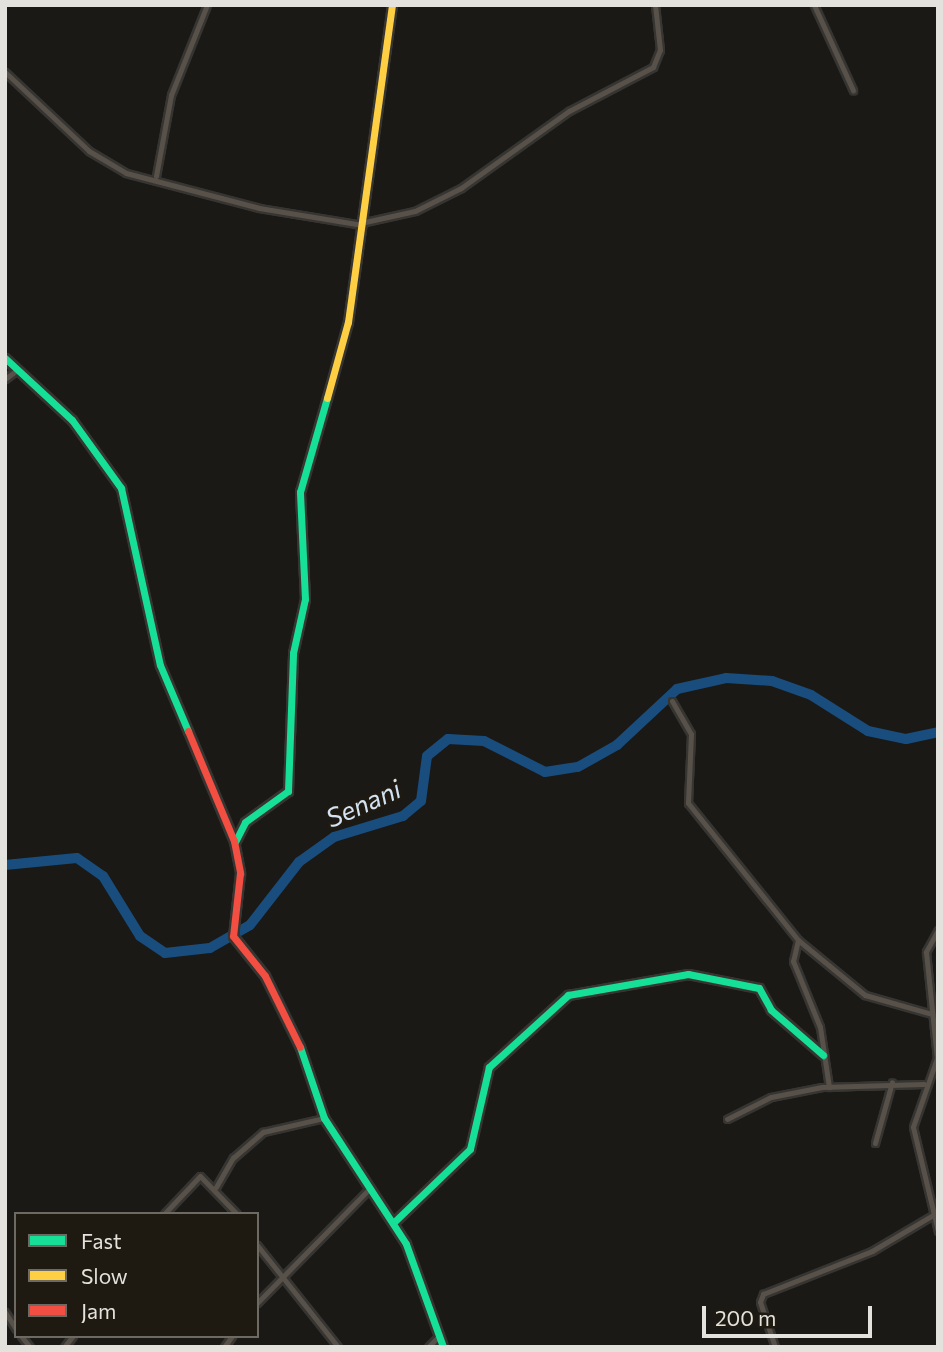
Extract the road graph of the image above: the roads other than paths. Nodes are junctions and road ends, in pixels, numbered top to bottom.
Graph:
1 (207, 5) edge
2 (392, 5) edge
3 (655, 5) edge
4 (814, 5) edge
5 (5, 72) edge
6 (853, 90) dead end
7 (156, 176) junction
8 (365, 223) junction
9 (5, 358) edge
10 (17, 370) junction
11 (5, 379) edge
12 (672, 701) dead end
13 (235, 844) junction
14 (938, 930) edge
15 (938, 939) edge
16 (798, 940) junction
17 (929, 940) junction
18 (932, 1014) junction
19 (823, 1055) junction
20 (892, 1082) junction
21 (924, 1084) junction
22 (829, 1087) junction
23 (324, 1118) junction
24 (727, 1119) dead end
25 (875, 1143) dead end
26 (216, 1187) junction
27 (369, 1189) junction
28 (166, 1212) edge
29 (235, 1212) edge
30 (935, 1219) edge
31 (394, 1222) junction
32 (938, 1231) edge
33 (259, 1247) edge
34 (283, 1273) junction
35 (259, 1301) edge
36 (440, 1335) junction
37 (338, 1347) edge
38 (428, 1347) edge
39 (443, 1347) edge
40 (775, 1347) edge

1 - 7 street
2 - 8 street
3 - 8 street
4 - 6 street
5 - 7 street
7 - 8 street
8 - 13 street
9 - 10 street
10 - 11 street
10 - 13 street
12 - 16 street
13 - 23 street
14 - 17 street
15 - 17 street
16 - 18 street
16 - 19 street
17 - 18 street
18 - 21 street
19 - 22 street
19 - 31 street
20 - 21 street
20 - 22 street
20 - 25 street
21 - 30 street
22 - 24 street
23 - 26 street
23 - 27 street
26 - 28 street
26 - 29 street
27 - 31 street
27 - 34 street
30 - 32 street
30 - 40 street
31 - 36 street
33 - 34 street
34 - 35 street
34 - 37 street
36 - 38 street
36 - 39 street

